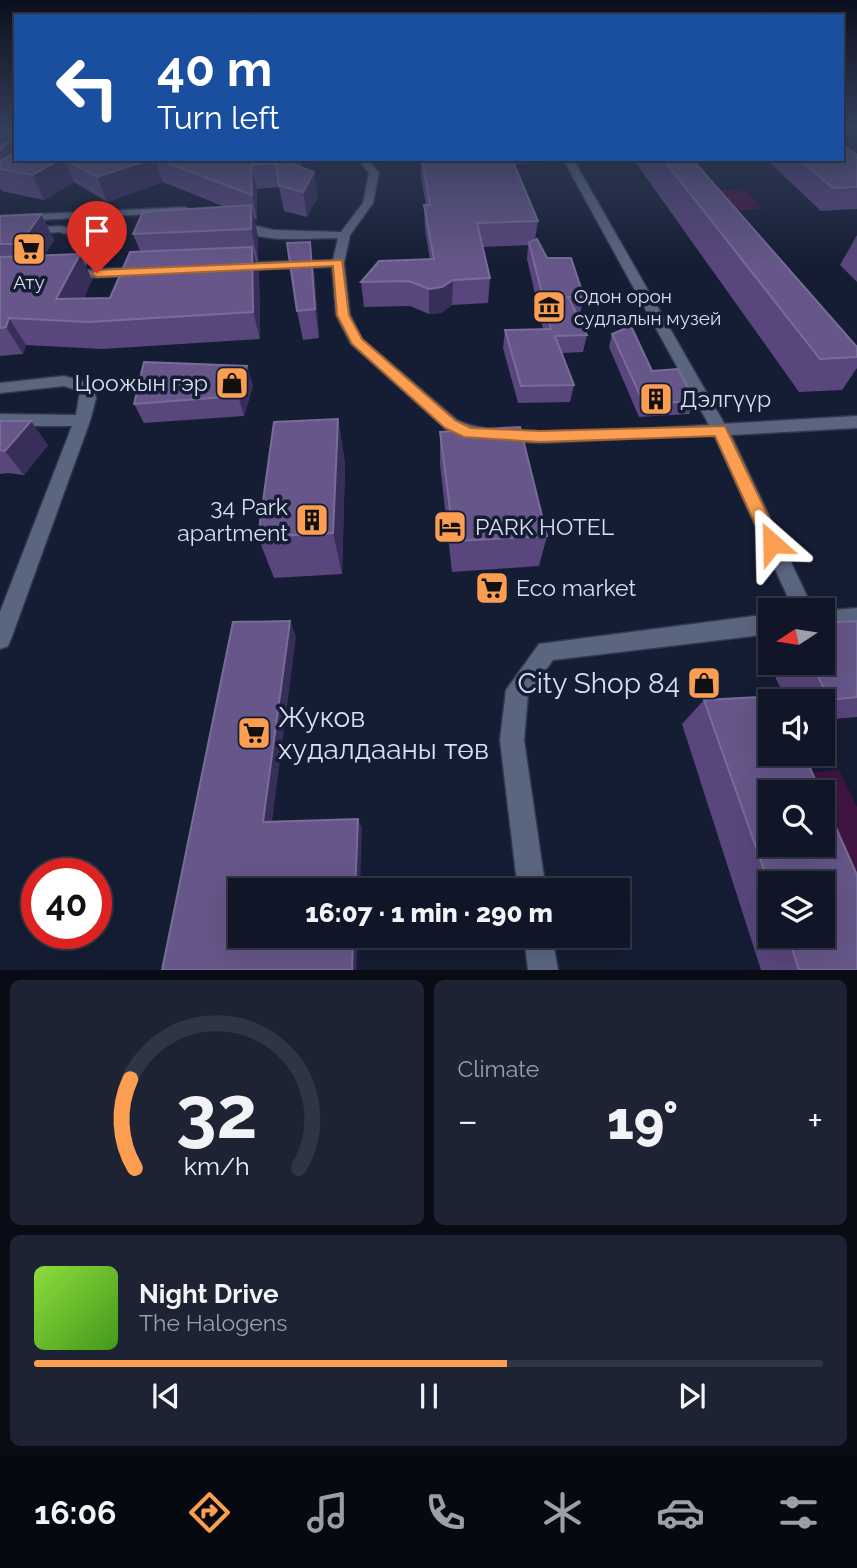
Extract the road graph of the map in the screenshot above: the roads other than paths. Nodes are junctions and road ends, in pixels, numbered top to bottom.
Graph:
1 (374, 173) edge
2 (576, 173) edge
3 (201, 211) edge
4 (221, 218) edge
5 (0, 219) edge
6 (0, 233) edge
7 (344, 235) junction
8 (338, 262) junction
9 (215, 268) edge
10 (160, 271) edge
11 (75, 274) junction
12 (50, 275) edge
13 (0, 388) edge
14 (0, 420) edge
15 (82, 421) junction
16 (857, 422) edge
17 (720, 430) junction
18 (798, 598) edge
19 (857, 617) edge
20 (835, 618) edge
21 (758, 625) edge
22 (0, 639) edge
23 (530, 878) edge
24 (540, 948) edge
25 (543, 970) edge

1 - 7 street
2 - 17 street
3 - 5 street
4 - 7 street
6 - 11 street
7 - 8 street
8 - 9 street
8 - 17 street
10 - 11 street
11 - 12 street
13 - 15 street
14 - 15 street
15 - 22 street
16 - 17 street
17 - 18 street
19 - 20 street
21 - 23 street
24 - 25 street

